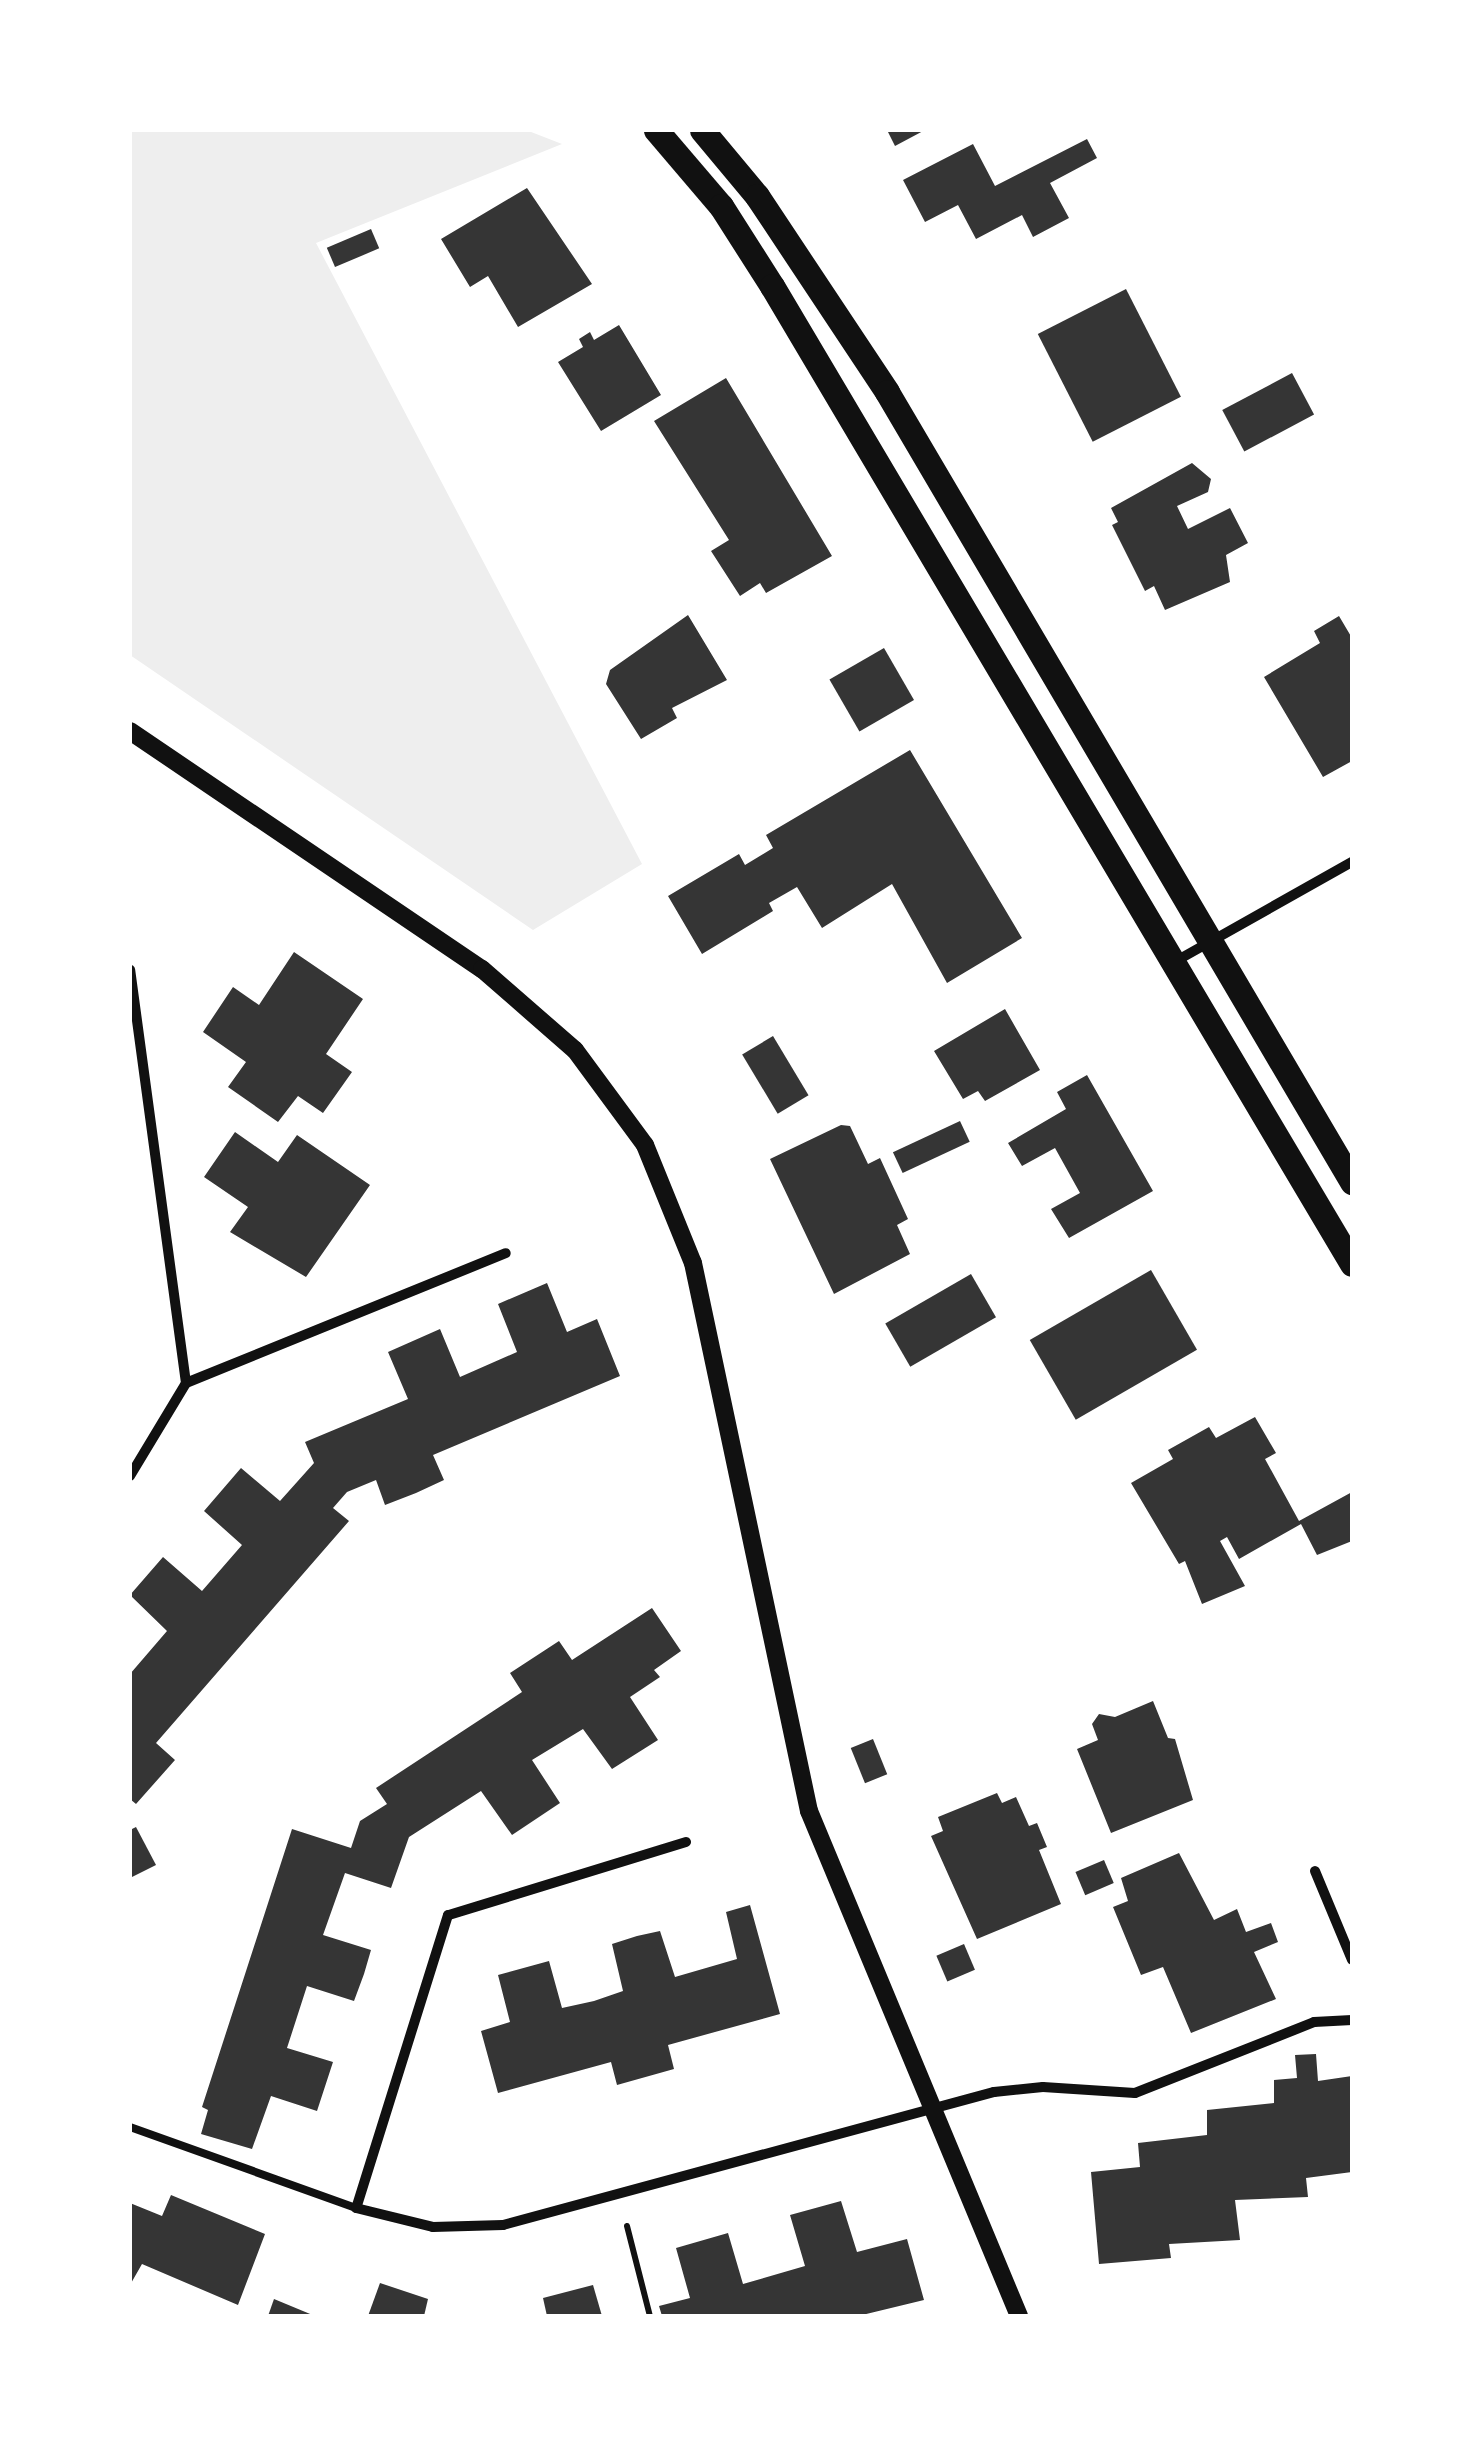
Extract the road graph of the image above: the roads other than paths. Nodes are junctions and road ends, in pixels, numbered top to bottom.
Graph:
1 (656, 130) edge
2 (702, 130) edge
3 (130, 731) edge
4 (1352, 862) edge
5 (1212, 939) junction
6 (1176, 962) junction
7 (130, 970) edge
8 (1352, 1182) edge
9 (506, 1252) dead end
10 (1352, 1264) edge
11 (186, 1383) junction
12 (130, 1476) edge
13 (686, 1842) dead end
14 (1315, 1871) dead end
15 (1352, 1960) edge
16 (1352, 2020) edge
17 (934, 2109) junction
18 (130, 2126) edge
19 (356, 2208) junction
20 (1019, 2316) edge

1 - 6 main road
2 - 5 main road
3 - 17 street
4 - 5 street
5 - 6 street
5 - 8 main road
6 - 10 main road
7 - 11 street
9 - 11 street
11 - 12 street
13 - 19 street
14 - 15 street
16 - 17 street
17 - 19 street
17 - 20 street
18 - 19 lane

